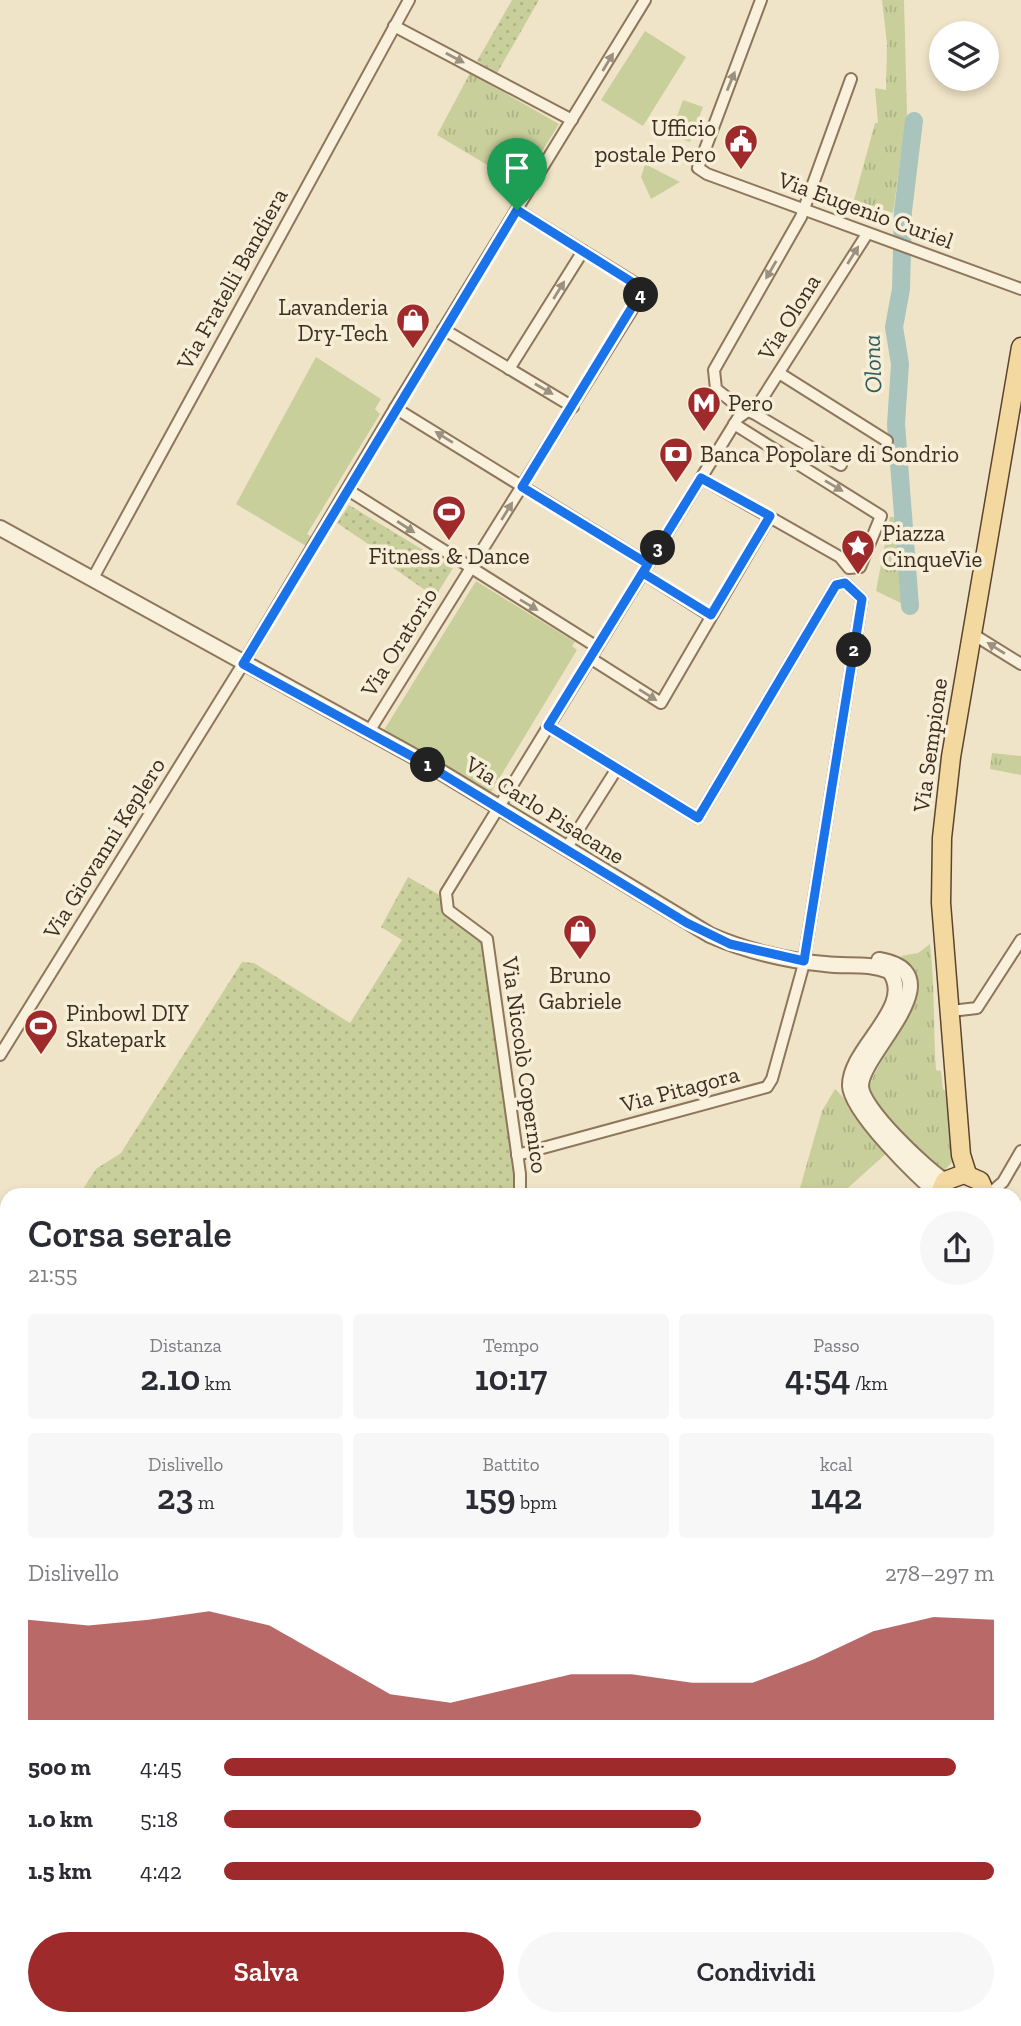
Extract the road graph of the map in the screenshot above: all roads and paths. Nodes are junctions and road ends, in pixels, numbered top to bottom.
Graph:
1 (409, 0) edge
2 (645, 0) edge
3 (761, 0) edge
4 (394, 26) junction
5 (852, 79) dead end
6 (572, 120) junction
7 (517, 210) junction
8 (803, 210) junction
9 (867, 233) junction
10 (583, 251) junction
11 (1021, 289) edge
12 (443, 329) junction
13 (1021, 347) edge
14 (509, 369) junction
15 (779, 373) junction
16 (1017, 391) edge
17 (573, 407) junction
18 (395, 408) junction
19 (746, 410) junction
20 (734, 424) junction
21 (887, 440) dead end
22 (841, 466) dead end
23 (701, 478) junction
24 (522, 487) junction
25 (348, 491) junction
26 (770, 516) junction
27 (0, 528) edge
28 (471, 569) junction
29 (645, 569) junction
30 (93, 578) junction
31 (711, 615) junction
32 (971, 633) junction
33 (597, 647) junction
34 (590, 658) junction
35 (243, 664) junction
36 (1021, 664) edge
37 (548, 726) junction
38 (368, 733) junction
39 (616, 770) junction
40 (498, 809) junction
41 (566, 849) junction
42 (1021, 940) edge
43 (804, 961) junction
44 (951, 1010) junction
45 (0, 1055) edge
46 (1021, 1151) edge
47 (517, 1155) junction
48 (962, 1186) edge
49 (519, 1188) edge

1 - 4 street, Via Fratelli Bandiera
6 -> 2 street, Via Giovanni Keplero
8 -> 3 street, Via Eugenio Curiel
4 -> 6 street
4 - 30 street, Via Fratelli Bandiera
5 - 8 street
6 - 7 street, Via Giovanni Keplero
7 - 10 street
7 - 12 street, Via Giovanni Keplero
8 - 9 street, Via Eugenio Curiel
8 -> 19 street
9 - 11 street, Via Eugenio Curiel
15 -> 9 street, Via Olona
14 -> 10 street
10 - 17 street, Via Oratorio
12 - 14 street
12 - 18 street, Via Giovanni Keplero
13 - 16 main road, Via Sempione
14 -> 17 street
15 - 19 street, Via Olona
15 - 21 street
16 - 32 main road, Via Sempione
17 - 24 street, Via Oratorio
24 -> 18 street
18 - 25 street, Via Giovanni Keplero
19 - 20 street, Via Olona
19 - 22 street
20 - 23 street, Via Olona
20 -> 26 street
23 - 26 street
23 - 29 street, Via Olona
28 -> 24 street, Via Oratorio
24 - 29 street
25 -> 28 street
25 - 35 street, Via Giovanni Keplero
26 - 31 street
27 - 30 street, Via Carlo Pisacane
28 -> 33 street
28 - 38 street, Via Oratorio
29 - 31 street
29 - 33 street, Via Olona
30 - 35 street, Via Carlo Pisacane
34 -> 31 street
36 -> 32 street
32 - 44 main road, Via Sempione
33 - 34 street, Via Olona
34 - 37 street, Via Olona
35 - 38 street, Via Carlo Pisacane
35 - 45 street, Via Giovanni Keplero
37 - 39 street
37 - 40 street, Via Olona
38 - 40 street, Via Carlo Pisacane
39 - 41 street
39 - 43 street
40 - 41 street, Via Carlo Pisacane
40 - 47 street, Via Niccolò Copernico
41 - 43 street, Via Carlo Pisacane
42 - 44 street
43 - 47 street, Via Pitagora
43 - 48 street, Via Carlo Pisacane
44 - 48 main road, Via Sempione
46 - 48 street
47 - 49 street, Via Niccolò Copernico

